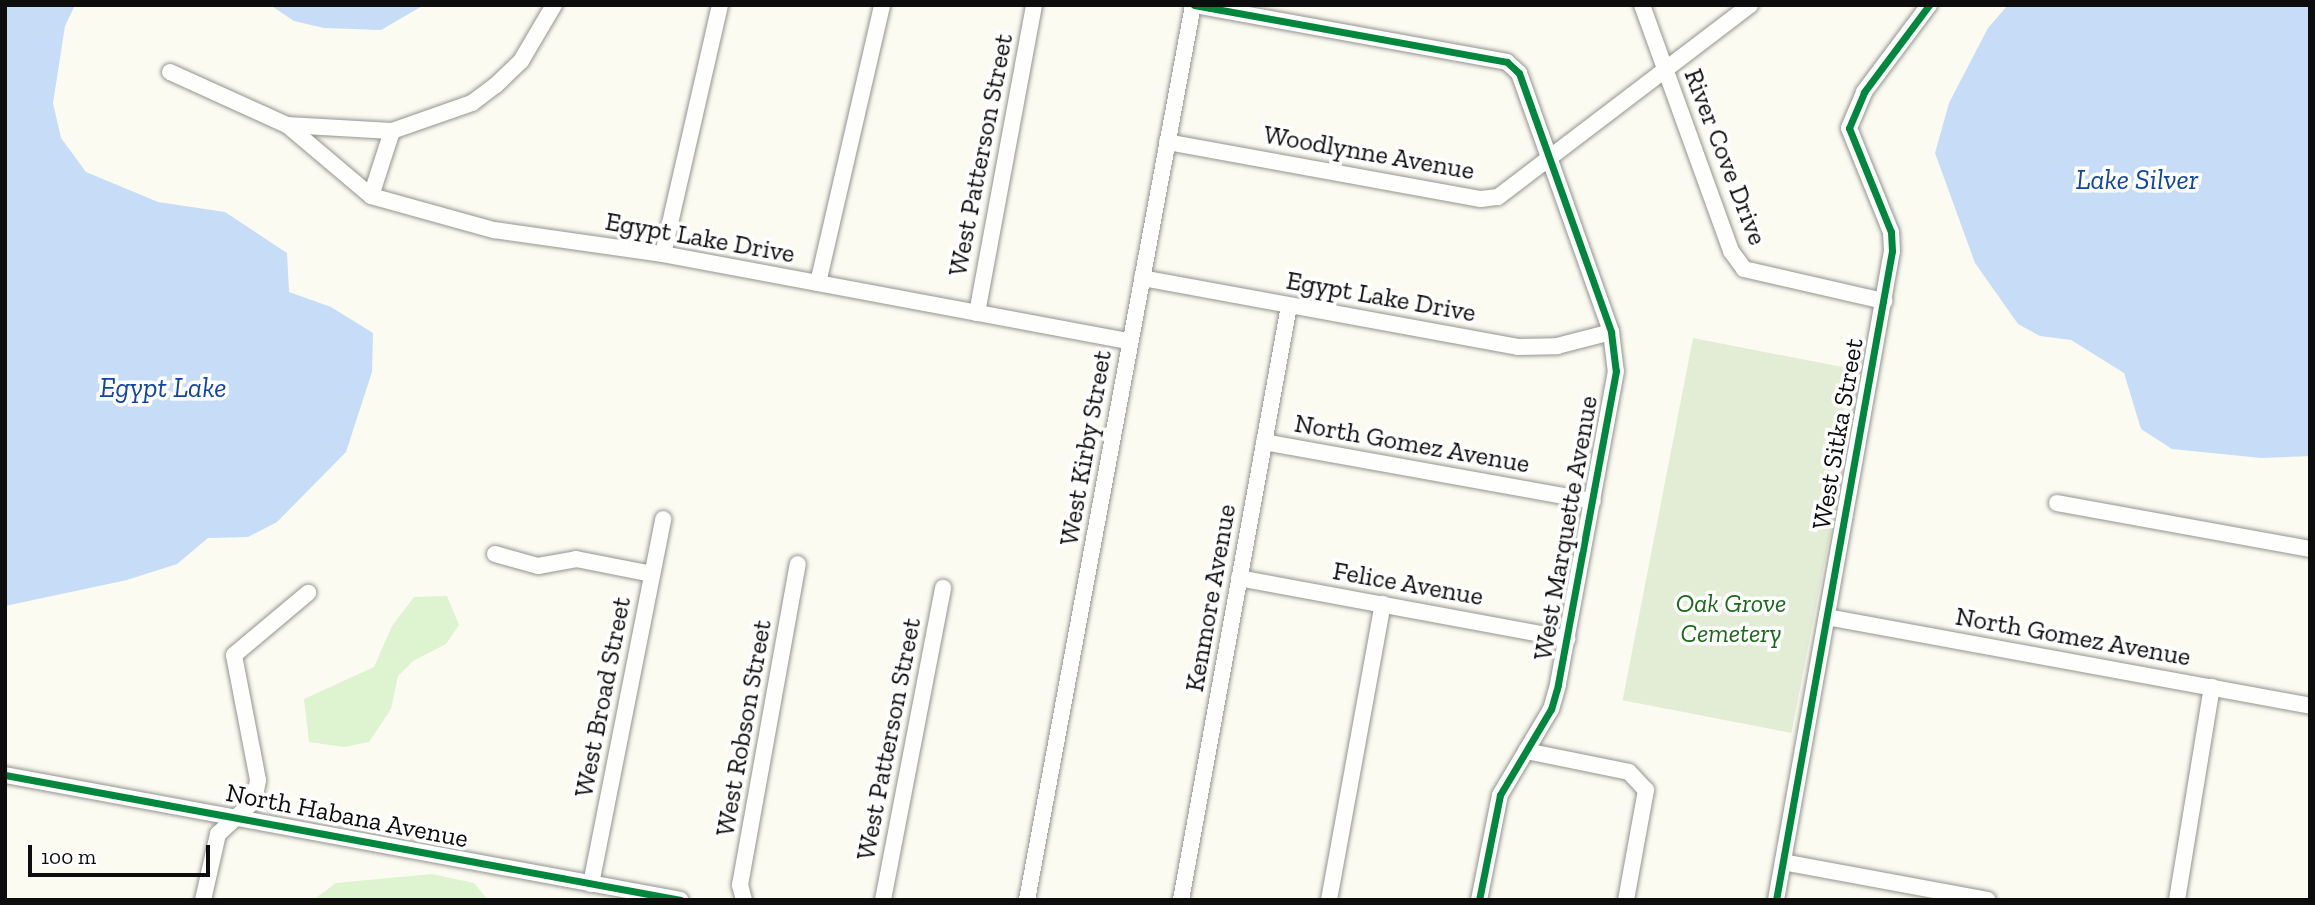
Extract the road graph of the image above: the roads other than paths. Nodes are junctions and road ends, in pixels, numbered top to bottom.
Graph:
1 (554, 5) edge
2 (720, 5) edge
3 (882, 5) edge
4 (1034, 5) edge
5 (1193, 5) edge
6 (1642, 5) edge
7 (1750, 5) edge
8 (1930, 5) edge
9 (170, 72) dead end
10 (1665, 72) junction
11 (287, 125) junction
12 (392, 131) junction
13 (1167, 142) junction
14 (1550, 157) junction
15 (371, 196) junction
16 (663, 254) junction
17 (1142, 278) junction
18 (818, 284) junction
19 (1884, 301) junction
20 (1289, 306) junction
21 (977, 313) junction
22 (1611, 332) junction
23 (1130, 341) junction
24 (1264, 442) junction
25 (1593, 501) junction
26 (2057, 503) dead end
27 (663, 519) dead end
28 (2310, 549) edge
29 (495, 554) dead end
30 (798, 564) dead end
31 (652, 574) junction
32 (1239, 578) junction
33 (943, 588) dead end
34 (308, 593) dead end
35 (1383, 604) junction
36 (1827, 617) junction
37 (1567, 639) junction
38 (2212, 687) junction
39 (2310, 706) edge
40 (1526, 751) junction
41 (5, 775) edge
42 (237, 816) junction
43 (1783, 862) junction
44 (591, 884) junction
45 (203, 900) edge
46 (681, 900) edge
47 (744, 900) edge
48 (883, 900) edge
49 (1027, 900) edge
50 (1181, 900) edge
51 (1329, 900) edge
52 (1479, 900) edge
53 (1626, 900) edge
54 (1776, 900) edge
55 (1988, 900) edge
56 (2177, 900) edge

1 - 12 street
2 - 16 street
3 - 18 street
4 - 21 street, West Patterson Street
5 - 13 street, West Kirby Street
5 - 14 street, West Marquette Avenue
6 - 10 street, River Cove Drive
7 - 10 street, Woodlynne Avenue
8 - 19 street, West Sitka Street
9 - 11 street, Egypt Lake Drive
10 - 14 street, Woodlynne Avenue
10 - 19 street, River Cove Drive
11 - 12 street, Egypt Lake Drive
11 - 15 street, Egypt Lake Drive
12 - 15 street
13 - 14 street, Woodlynne Avenue
13 - 17 street, West Kirby Street
14 - 22 street, West Marquette Avenue
15 - 16 street, Egypt Lake Drive
16 - 18 street, Egypt Lake Drive
17 - 20 street, Egypt Lake Drive
17 - 23 street, West Kirby Street
18 - 21 street, Egypt Lake Drive
19 - 36 street, West Sitka Street
20 - 22 street, Egypt Lake Drive
20 - 24 street, Kenmore Avenue
21 - 23 street, Egypt Lake Drive
22 - 25 street, West Marquette Avenue
23 - 49 street, West Kirby Street
24 - 25 street, North Gomez Avenue
24 - 32 street, Kenmore Avenue
25 - 37 street, West Marquette Avenue
26 - 28 street
27 - 31 street, West Broad Street
29 - 31 street
30 - 47 street, West Robson Street
31 - 44 street, West Broad Street
32 - 35 street, Felice Avenue
32 - 50 street, Kenmore Avenue
33 - 48 street, West Patterson Street
34 - 42 street
35 - 37 street, Felice Avenue
35 - 51 street
36 - 38 street, North Gomez Avenue
36 - 43 street, West Sitka Street
37 - 40 street, West Marquette Avenue
38 - 39 street, North Gomez Avenue
38 - 56 street
40 - 52 street, West Marquette Avenue
40 - 53 street
41 - 42 street, North Habana Avenue
42 - 44 street, North Habana Avenue
42 - 45 street
43 - 54 street, West Sitka Street
43 - 55 street
44 - 46 street, North Habana Avenue

